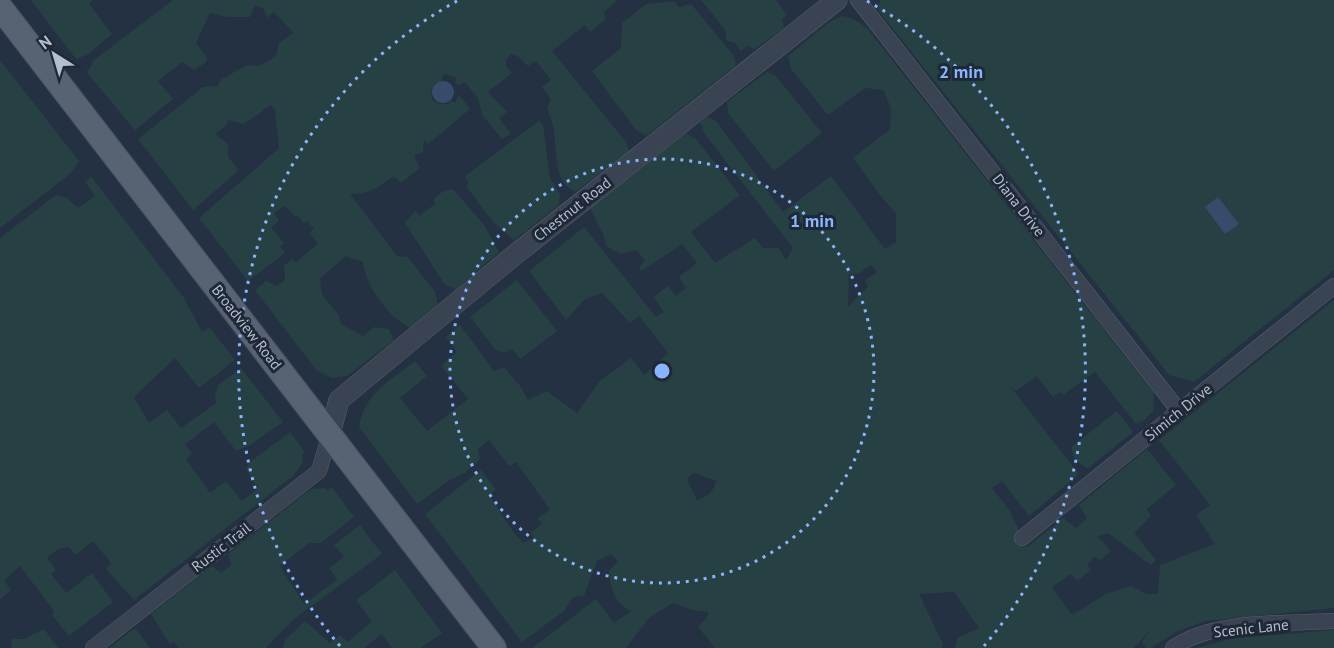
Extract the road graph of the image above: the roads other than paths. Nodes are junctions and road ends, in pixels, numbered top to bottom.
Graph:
1 (837, 0) edge
2 (858, 0) edge
3 (0, 7) edge
4 (1334, 286) edge
5 (1179, 411) junction
6 (330, 434) junction
7 (1022, 538) dead end
8 (1334, 621) edge
9 (93, 648) edge
10 (494, 648) edge
11 (1173, 648) edge

1 - 6 street, Chestnut Road
2 - 5 street, Diana Drive
3 - 6 main road, Broadview Road
4 - 5 street, Simich Drive
5 - 7 street, Simich Drive
6 - 9 street, Rustic Trail
6 - 10 main road, Broadview Road
8 - 11 street, Scenic Lane

